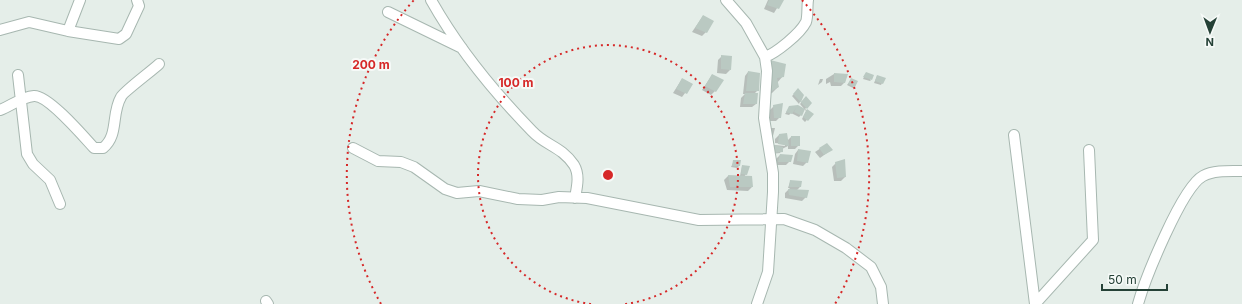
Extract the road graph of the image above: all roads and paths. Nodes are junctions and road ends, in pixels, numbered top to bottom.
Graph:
1 (80, 0) edge
2 (136, 0) edge
3 (431, 0) edge
4 (726, 0) edge
5 (808, 0) edge
6 (388, 12) dead end
7 (0, 30) edge
8 (68, 31) junction
9 (463, 49) junction
10 (764, 57) junction
11 (159, 64) dead end
12 (18, 75) dead end
13 (20, 100) junction
14 (0, 110) edge
15 (1014, 135) dead end
16 (353, 148) dead end
17 (1089, 150) dead end
18 (1242, 171) edge
19 (575, 198) junction
20 (60, 204) dead end
21 (772, 218) junction
22 (757, 304) edge
23 (883, 304) edge
24 (1035, 304) edge
25 (1138, 304) edge

1 - 8 street
2 - 8 street
3 - 9 street
4 - 10 street
5 - 10 street
6 - 9 street
7 - 8 street
9 - 19 street
10 - 21 street
11 - 13 street
12 - 13 street
13 - 14 street
13 - 20 street
15 - 24 street
16 - 19 street
17 - 24 street
18 - 25 street
19 - 21 street
21 - 22 street
21 - 23 street

